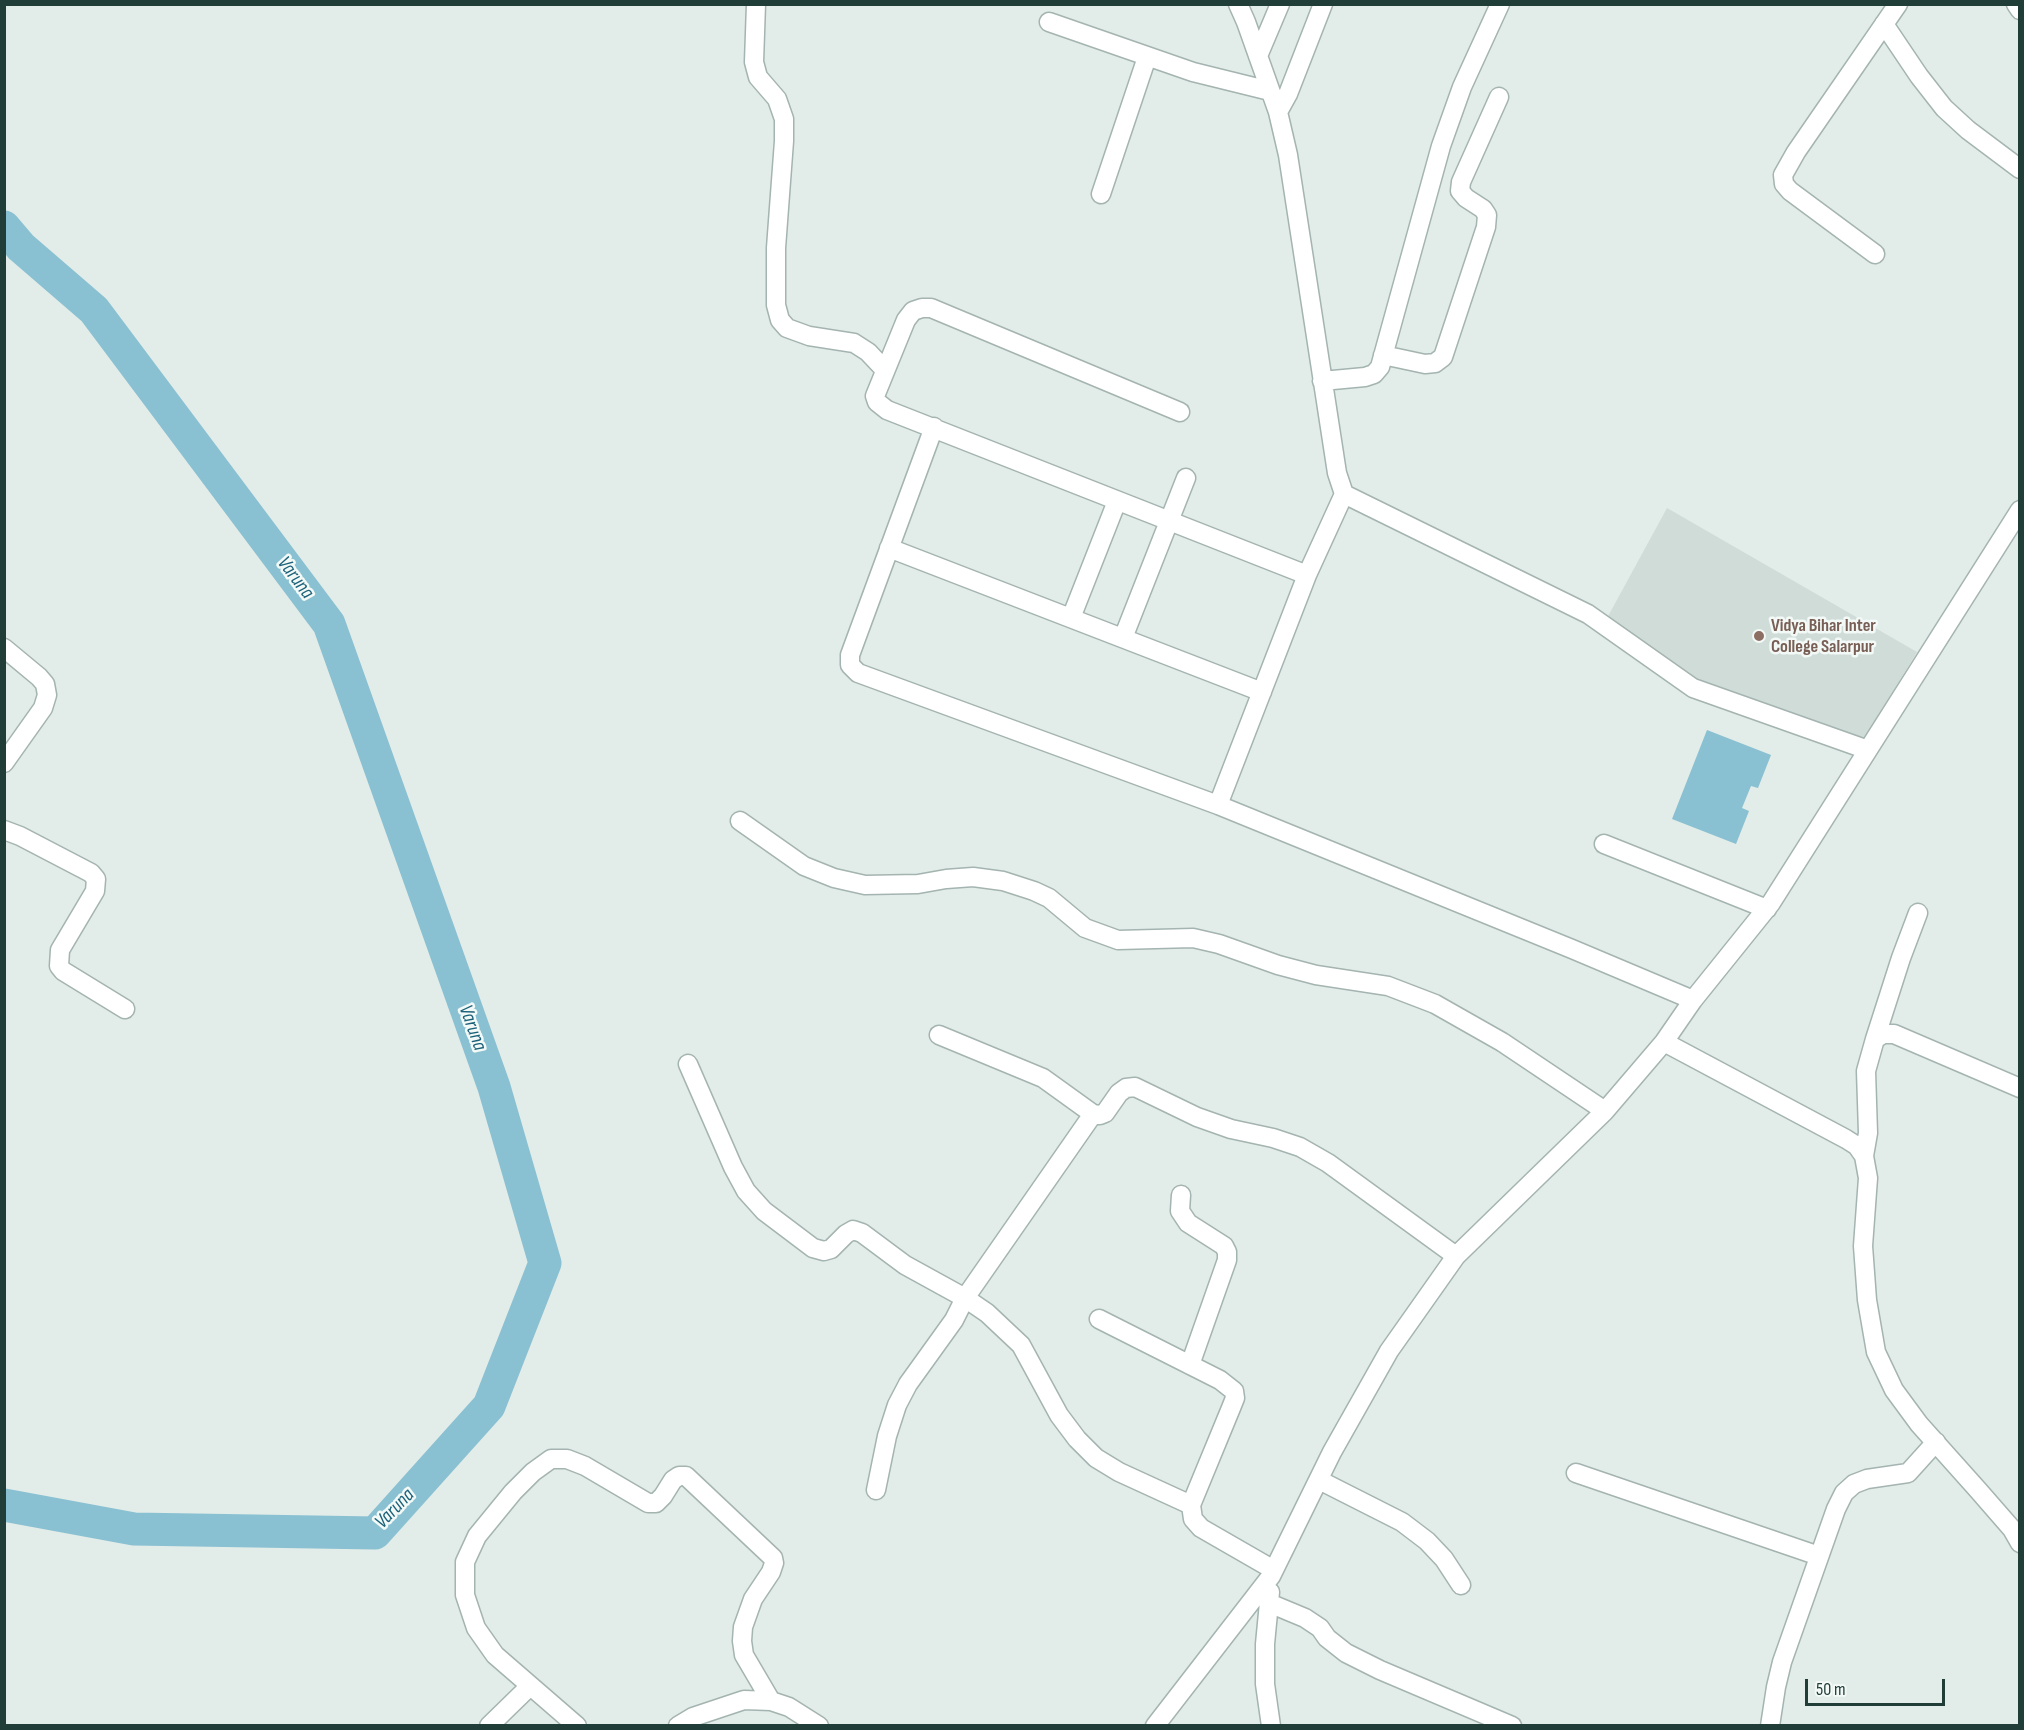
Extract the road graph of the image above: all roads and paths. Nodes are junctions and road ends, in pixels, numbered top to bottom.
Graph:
1 (756, 4) edge
2 (1238, 4) edge
3 (1280, 4) edge
4 (1323, 4) edge
5 (1500, 4) edge
6 (1898, 4) edge
7 (2016, 4) edge
8 (2019, 10) edge
9 (1048, 22) dead end
10 (1884, 24) junction
11 (1258, 56) junction
12 (1147, 57) junction
13 (1270, 91) junction
14 (1499, 97) dead end
15 (1278, 112) junction
16 (2019, 169) edge
17 (1101, 194) dead end
18 (1875, 254) dead end
19 (1383, 356) junction
20 (885, 370) junction
21 (1322, 381) junction
22 (1180, 412) dead end
23 (934, 427) junction
24 (1186, 478) dead end
25 (1344, 494) junction
26 (1118, 501) junction
27 (2019, 510) edge
28 (1170, 522) junction
29 (889, 548) junction
30 (1307, 574) junction
31 (1071, 618) junction
32 (1123, 638) junction
33 (4, 648) edge
34 (1262, 692) junction
35 (1868, 750) junction
36 (4, 763) edge
37 (1218, 805) junction
38 (740, 821) dead end
39 (4, 830) edge
40 (1605, 844) dead end
41 (1767, 909) junction
42 (1918, 913) dead end
43 (1693, 1000) junction
44 (125, 1009) dead end
45 (939, 1035) dead end
46 (1875, 1039) junction
47 (1664, 1042) junction
48 (688, 1064) dead end
49 (2019, 1088) edge
50 (1605, 1111) junction
51 (1093, 1114) junction
52 (1864, 1156) junction
53 (1181, 1195) dead end
54 (1456, 1256) junction
55 (965, 1298) junction
56 (1098, 1319) dead end
57 (1190, 1365) junction
58 (1936, 1442) junction
59 (1576, 1473) dead end
60 (1319, 1480) junction
61 (876, 1490) dead end
62 (1191, 1505) junction
63 (2019, 1543) edge
64 (1819, 1556) junction
65 (1273, 1573) junction
66 (1461, 1585) dead end
67 (1269, 1603) junction
68 (530, 1686) junction
69 (771, 1701) junction
70 (489, 1725) edge
71 (577, 1725) edge
72 (678, 1725) edge
73 (819, 1725) edge
74 (1155, 1725) edge
75 (1271, 1725) edge
76 (1512, 1725) edge
77 (1770, 1725) edge

1 - 20 street
2 - 11 street
3 - 11 street
4 - 15 street
5 - 19 street
6 - 10 street
7 - 8 street
9 - 12 street
10 - 16 street
10 - 18 street
11 - 13 street
12 - 13 street
12 - 17 street
13 - 15 street
14 - 19 street
15 - 21 street
19 - 21 street
20 - 22 street
20 - 23 street
21 - 25 street
23 - 26 street
23 - 29 street
24 - 28 street
25 - 30 street
25 - 35 street
26 - 28 street
26 - 31 street
27 - 35 street
28 - 30 street
28 - 32 street
29 - 31 street
29 - 37 street
30 - 34 street
31 - 32 street
32 - 34 street
33 - 36 street
34 - 37 street
35 - 41 street
37 - 43 street
38 - 50 street
39 - 44 street
40 - 41 street
41 - 43 street
42 - 46 street
43 - 47 street
45 - 51 street
46 - 49 street
46 - 52 street
47 - 50 street
47 - 52 street
48 - 55 street
50 - 54 street
51 - 54 street
51 - 55 street
52 - 58 street
53 - 57 street
54 - 60 street
55 - 61 street
55 - 62 street
56 - 57 street
57 - 62 street
58 - 63 street
58 - 64 street
59 - 64 street
60 - 65 street
60 - 66 street
62 - 65 street
64 - 77 street
65 - 67 street
65 - 74 street
67 - 75 street
67 - 76 street
68 - 69 street
68 - 70 street
68 - 71 street
69 - 72 street
69 - 73 street

